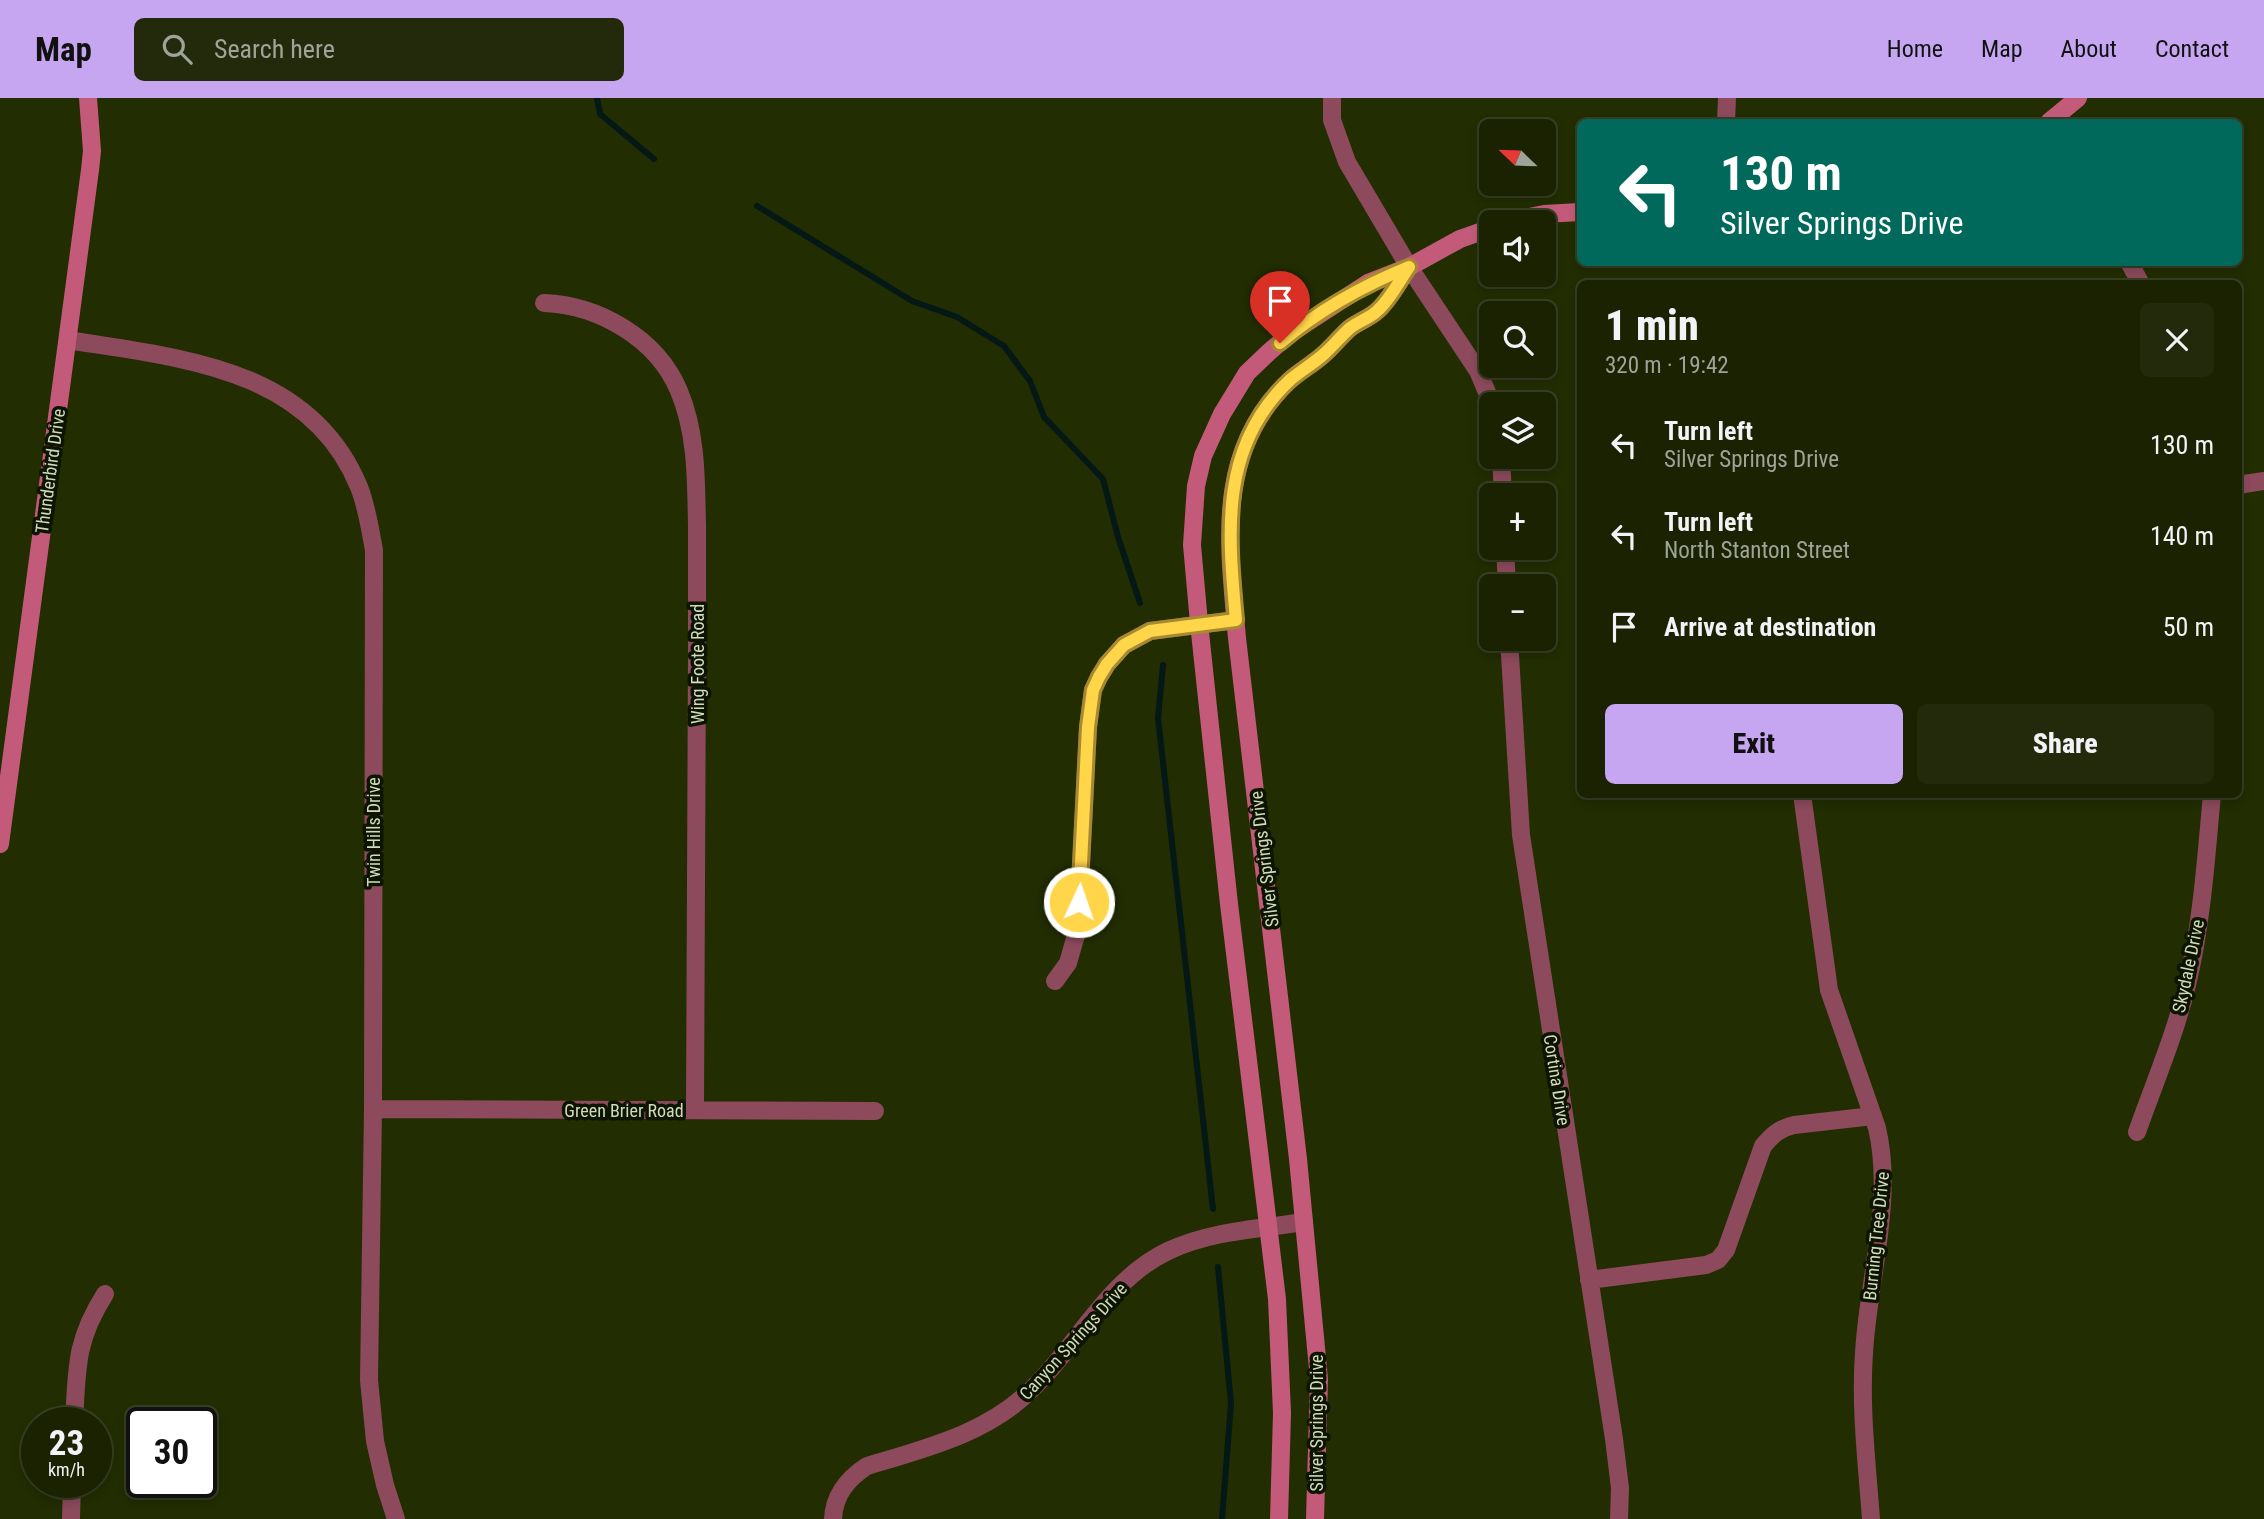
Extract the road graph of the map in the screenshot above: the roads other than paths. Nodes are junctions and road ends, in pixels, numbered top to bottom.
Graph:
1 (88, 98) edge
2 (1332, 98) edge
3 (1727, 98) edge
4 (2078, 98) edge
5 (1726, 119) edge
6 (2053, 119) edge
7 (1577, 212) edge
8 (1556, 213) edge
9 (1479, 232) edge
10 (1409, 267) junction
11 (544, 303) dead end
12 (68, 340) junction
13 (1487, 392) edge
14 (2264, 481) edge
15 (2242, 484) edge
16 (1236, 620) junction
17 (1199, 623) junction
18 (1510, 651) edge
19 (1803, 798) edge
20 (2212, 798) edge
21 (0, 844) edge
22 (1055, 981) dead end
23 (373, 1109) junction
24 (695, 1110) junction
25 (875, 1111) dead end
26 (1873, 1116) junction
27 (2137, 1132) dead end
28 (1304, 1223) junction
29 (1268, 1227) junction
30 (1589, 1280) junction
31 (105, 1294) dead end
32 (75, 1407) edge
33 (72, 1498) edge
34 (71, 1519) edge
35 (396, 1519) edge
36 (833, 1519) edge
37 (1279, 1519) edge
38 (1315, 1519) edge
39 (1619, 1519) edge
40 (1871, 1519) edge

1 - 12 street, Thunderbird Drive
2 - 10 street
3 - 5 street
4 - 6 street
7 - 8 street
9 - 10 street, Silver Springs Drive
10 - 13 street
10 - 16 street, Silver Springs Drive
10 - 17 street, Silver Springs Drive
11 - 24 street, Wing Foote Road
12 - 21 street, Thunderbird Drive
12 - 23 street, Twin Hills Drive
14 - 15 street
16 - 17 street
16 - 28 street, Silver Springs Drive
17 - 22 street
17 - 29 street, Silver Springs Drive
18 - 30 street, Cortina Drive
19 - 26 street, Burning Tree Drive
20 - 27 street, Skydale Drive
23 - 24 street, Green Brier Road
23 - 35 street, Twin Hills Drive
24 - 25 street, Green Brier Road
26 - 30 street
26 - 40 street, Burning Tree Drive
28 - 29 street, Canyon Springs Drive
28 - 38 street, Silver Springs Drive
29 - 36 street, Canyon Springs Drive
29 - 37 street, Silver Springs Drive
30 - 39 street, Cortina Drive
31 - 32 street
33 - 34 street

